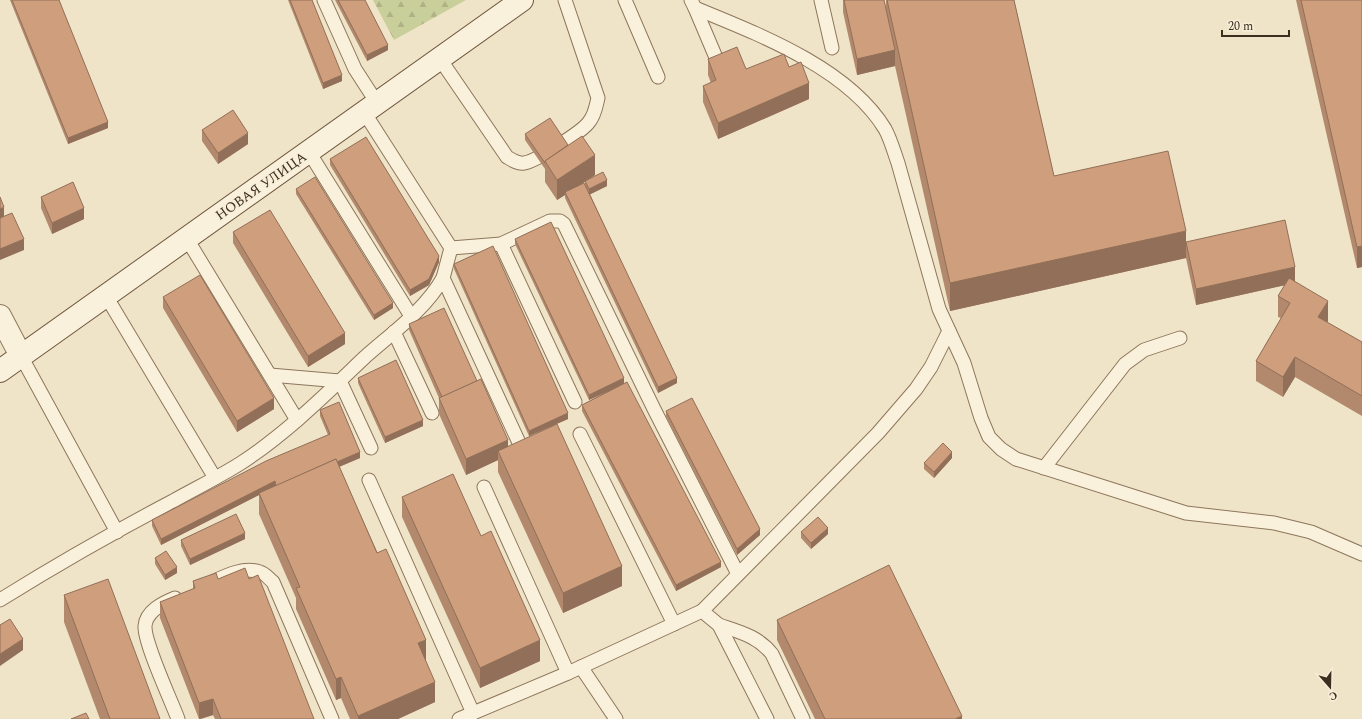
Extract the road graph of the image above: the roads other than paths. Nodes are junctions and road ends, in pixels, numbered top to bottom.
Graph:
1 (324, 0) edge
2 (522, 0) edge
3 (565, 0) edge
4 (625, 0) edge
5 (821, 0) edge
6 (693, 4) edge
7 (832, 48) dead end
8 (440, 59) junction
9 (717, 60) edge
10 (658, 77) dead end
11 (371, 108) junction
12 (309, 152) junction
13 (187, 239) junction
14 (502, 244) junction
15 (451, 248) junction
16 (443, 278) junction
17 (106, 296) junction
18 (0, 316) edge
19 (411, 316) junction
20 (949, 331) junction
21 (394, 332) junction
22 (1180, 338) dead end
23 (22, 356) junction
24 (0, 371) edge
25 (270, 375) junction
26 (340, 380) junction
27 (575, 402) dead end
28 (432, 413) dead end
29 (297, 420) junction
30 (580, 434) dead end
31 (371, 448) dead end
32 (521, 448) edge
33 (1044, 468) junction
34 (215, 478) junction
35 (369, 480) dead end
36 (484, 487) dead end
37 (117, 532) junction
38 (1362, 554) edge
39 (738, 574) junction
40 (0, 600) edge
41 (702, 611) junction
42 (674, 624) junction
43 (719, 624) junction
44 (581, 667) junction
45 (568, 673) junction
46 (473, 713) junction
47 (178, 719) edge
48 (332, 719) edge
49 (459, 719) edge
50 (616, 719) edge
51 (767, 719) edge
52 (803, 719) edge

1 - 11 lane
2 - 8 street, НОВАЯ УЛИЦА
3 - 8 lane
4 - 10 lane
5 - 7 lane
6 - 9 lane
6 - 20 lane
8 - 11 street, НОВАЯ УЛИЦА
11 - 12 street, НОВАЯ УЛИЦА
11 - 15 lane
12 - 13 street, НОВАЯ УЛИЦА
12 - 19 lane
13 - 17 street, НОВАЯ УЛИЦА
13 - 25 lane
14 - 15 lane
14 - 27 lane
14 - 39 lane
15 - 16 lane
16 - 19 lane
16 - 32 lane
17 - 23 street, НОВАЯ УЛИЦА
17 - 34 lane
18 - 23 street
19 - 21 lane
20 - 33 lane
20 - 39 lane
21 - 26 lane
21 - 28 lane
22 - 33 lane
23 - 24 street, НОВАЯ УЛИЦА
23 - 37 lane
25 - 26 lane
25 - 29 lane
26 - 29 lane
26 - 31 lane
29 - 34 lane
30 - 42 lane
33 - 38 lane
34 - 37 lane
35 - 46 lane
36 - 45 lane
37 - 40 lane
39 - 41 lane
41 - 42 lane
41 - 43 lane
42 - 44 lane
43 - 51 lane
43 - 52 lane
44 - 45 lane
44 - 50 lane
45 - 46 lane
46 - 49 lane
47 - 48 lane

